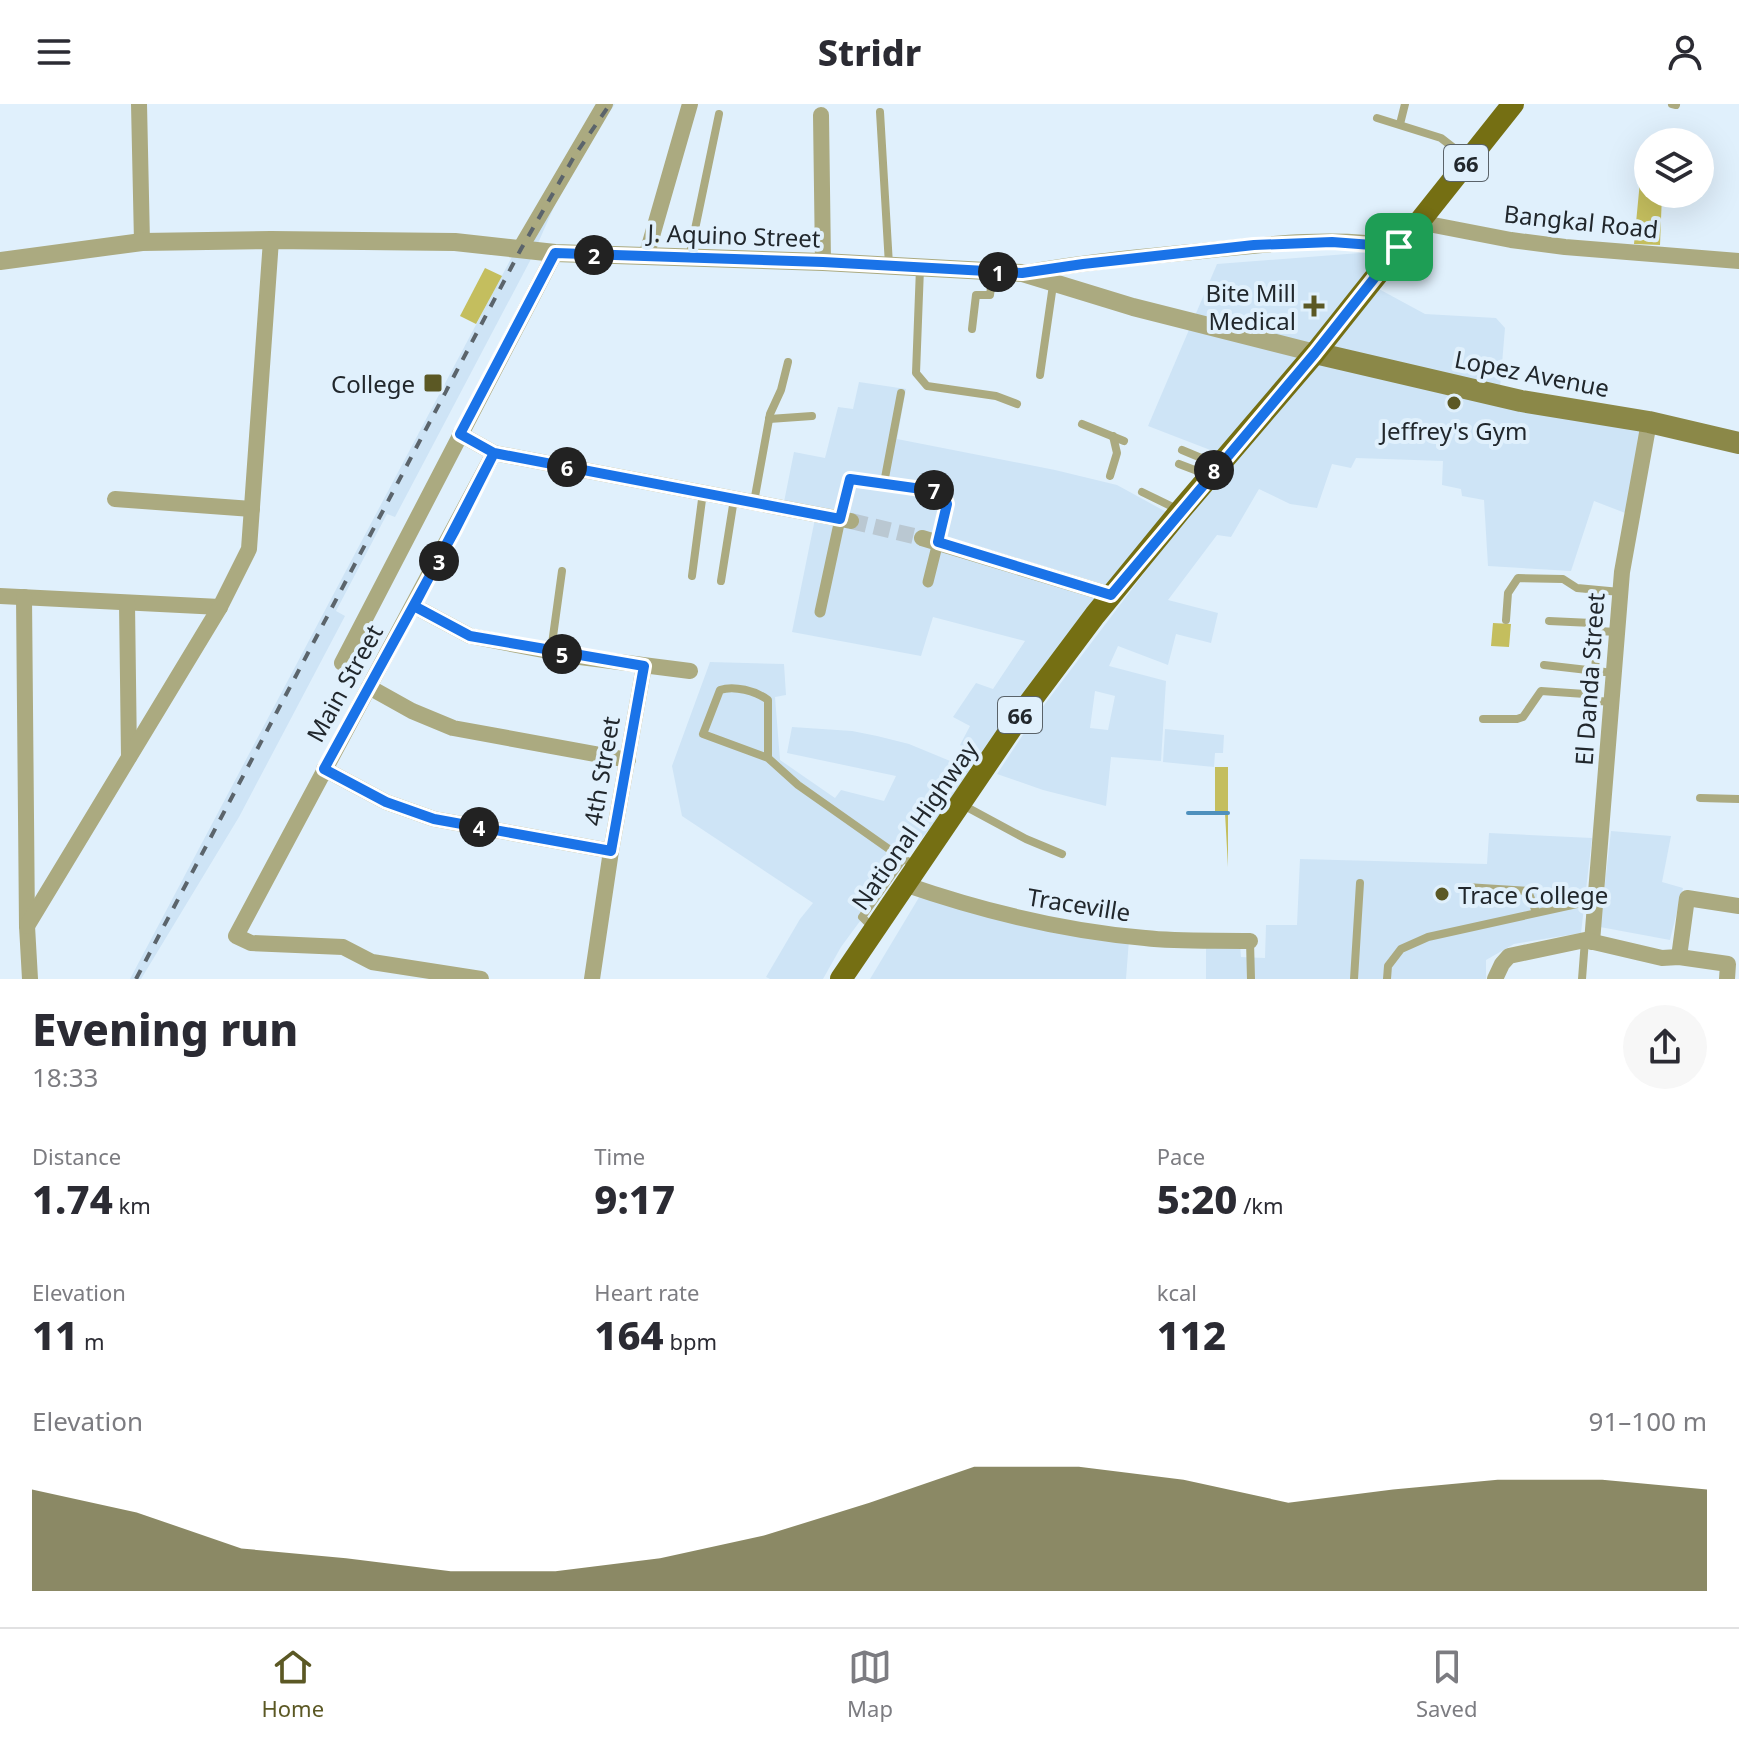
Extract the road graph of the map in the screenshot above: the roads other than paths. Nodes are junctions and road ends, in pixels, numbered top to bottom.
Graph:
1 (139, 104) edge
2 (605, 104) edge
3 (690, 104) edge
4 (1405, 104) edge
5 (1513, 104) edge
6 (880, 112) dead end
7 (719, 114) dead end
8 (821, 115) dead end
9 (1377, 118) dead end
10 (1400, 124) junction
11 (1469, 159) junction
12 (1418, 222) junction
13 (271, 240) junction
14 (142, 242) junction
15 (1399, 247) junction
16 (520, 249) junction
17 (555, 253) junction
18 (646, 257) junction
19 (689, 258) junction
20 (0, 261) edge
21 (1739, 261) edge
22 (823, 262) junction
23 (889, 265) junction
24 (920, 267) junction
25 (993, 272) junction
26 (1022, 273) junction
27 (1053, 285) junction
28 (972, 329) dead end
29 (1315, 353) junction
30 (788, 362) dead end
31 (1040, 375) dead end
32 (901, 393) dead end
33 (1017, 404) dead end
34 (812, 416) dead end
35 (769, 419) junction
36 (1649, 422) junction
37 (1082, 424) dead end
38 (460, 434) junction
39 (1739, 443) edge
40 (1182, 450) dead end
41 (494, 453) junction
42 (1179, 464) dead end
43 (1214, 471) junction
44 (1110, 476) dead end
45 (884, 483) junction
46 (703, 492) junction
47 (1142, 492) dead end
48 (734, 498) junction
49 (115, 499) dead end
50 (754, 502) junction
51 (252, 509) junction
52 (1180, 511) junction
53 (846, 520) junction
54 (930, 540) junction
55 (562, 571) dead end
56 (692, 576) dead end
57 (721, 581) dead end
58 (928, 582) dead end
59 (1620, 592) junction
60 (1111, 595) junction
61 (0, 596) edge
62 (24, 597) junction
63 (127, 603) junction
64 (414, 606) junction
65 (220, 607) junction
66 (820, 612) dead end
67 (1506, 620) dead end
68 (1549, 621) dead end
69 (1598, 631) junction
70 (1617, 632) junction
71 (550, 652) junction
72 (342, 663) dead end
73 (1544, 665) dead end
74 (644, 666) junction
75 (690, 671) dead end
76 (369, 687) junction
77 (1611, 702) junction
78 (1483, 719) dead end
79 (129, 757) junction
80 (768, 758) junction
81 (628, 760) junction
82 (324, 769) junction
83 (1700, 798) dead end
84 (1739, 799) edge
85 (961, 803) junction
86 (611, 851) junction
87 (1062, 854) dead end
88 (910, 862) junction
89 (1360, 883) dead end
90 (904, 884) junction
91 (1466, 887) dead end
92 (1597, 899) junction
93 (1739, 906) edge
94 (1536, 912) junction
95 (27, 926) junction
96 (874, 928) junction
97 (1250, 941) joint
98 (1588, 941) junction
99 (1679, 957) junction
100 (30, 979) edge
101 (481, 979) edge
102 (592, 979) edge
103 (841, 979) edge
104 (1251, 979) edge
105 (1354, 979) edge
106 (1387, 979) edge
107 (1495, 979) edge
108 (1582, 979) edge
109 (1727, 979) edge

1 - 14 street
2 - 16 street
3 - 18 street
4 - 10 lane
5 - 11 main road, National Highway / 66
6 - 23 lane
7 - 19 lane
8 - 22 street
9 - 10 lane
10 - 11 lane
11 - 12 main road, National Highway / 66
12 - 15 main road, National Highway / 66
12 - 21 street, Bangkal Road
13 - 14 street, J. Aquino Street
13 - 16 street, J. Aquino Street
13 - 51 street
14 - 20 street, J. Aquino Street
15 - 26 street
15 - 29 main road, National Highway / 66
16 - 17 street, J. Aquino Street
17 - 18 street, J. Aquino Street
17 - 38 street
18 - 19 street, J. Aquino Street
19 - 22 street, J. Aquino Street
22 - 23 street, J. Aquino Street
23 - 24 street, J. Aquino Street
24 - 25 street, J. Aquino Street
24 - 33 lane
25 - 26 street, J. Aquino Street
25 - 28 lane
26 - 27 street, J. Aquino Street
27 - 29 street, J. Aquino Street
27 - 31 lane
29 - 36 main road, Lopez Avenue
29 - 43 main road, National Highway / 66
30 - 35 lane
32 - 45 lane
34 - 35 lane
35 - 50 lane
36 - 39 main road, Lopez Avenue
36 - 59 street, El Danda Street
37 - 44 lane
38 - 41 street
38 - 72 street
40 - 43 lane
41 - 46 street
41 - 64 street, Main Street
42 - 43 lane
43 - 52 main road, National Highway / 66
45 - 53 lane
45 - 54 lane
46 - 48 street
46 - 56 lane
47 - 52 lane
48 - 50 street
48 - 57 lane
49 - 51 street
50 - 53 street
51 - 65 street
52 - 60 main road, National Highway / 66
53 - 66 street
54 - 58 street
54 - 60 street
55 - 71 lane
59 - 67 lane
59 - 70 street, El Danda Street
60 - 85 main road, National Highway / 66
61 - 62 street
62 - 63 street
62 - 95 street
63 - 65 street
63 - 79 street
64 - 71 street
64 - 76 street, Main Street
65 - 79 street
68 - 69 lane
69 - 70 lane
69 - 73 lane
70 - 77 street, El Danda Street
71 - 74 street
74 - 75 street
74 - 81 street, 4th Street
76 - 81 street
76 - 82 street, Main Street
77 - 78 lane
77 - 92 street, El Danda Street
79 - 95 street
80 - 80 lane
80 - 88 lane
81 - 86 street, 4th Street
82 - 86 street
82 - 101 street, Main Street
83 - 84 lane
85 - 87 lane
85 - 88 main road, National Highway / 66
86 - 102 street, 4th Street
88 - 90 main road, National Highway / 66
88 - 96 lane
89 - 105 lane
90 - 96 main road, National Highway / 66
90 - 97 street, Traceville
91 - 94 lane
92 - 94 lane
92 - 98 street, El Danda Street
93 - 99 street
94 - 106 lane
95 - 100 street
96 - 103 main road, National Highway / 66
97 - 104 lane
98 - 99 street
98 - 107 street
98 - 108 lane
99 - 109 street

